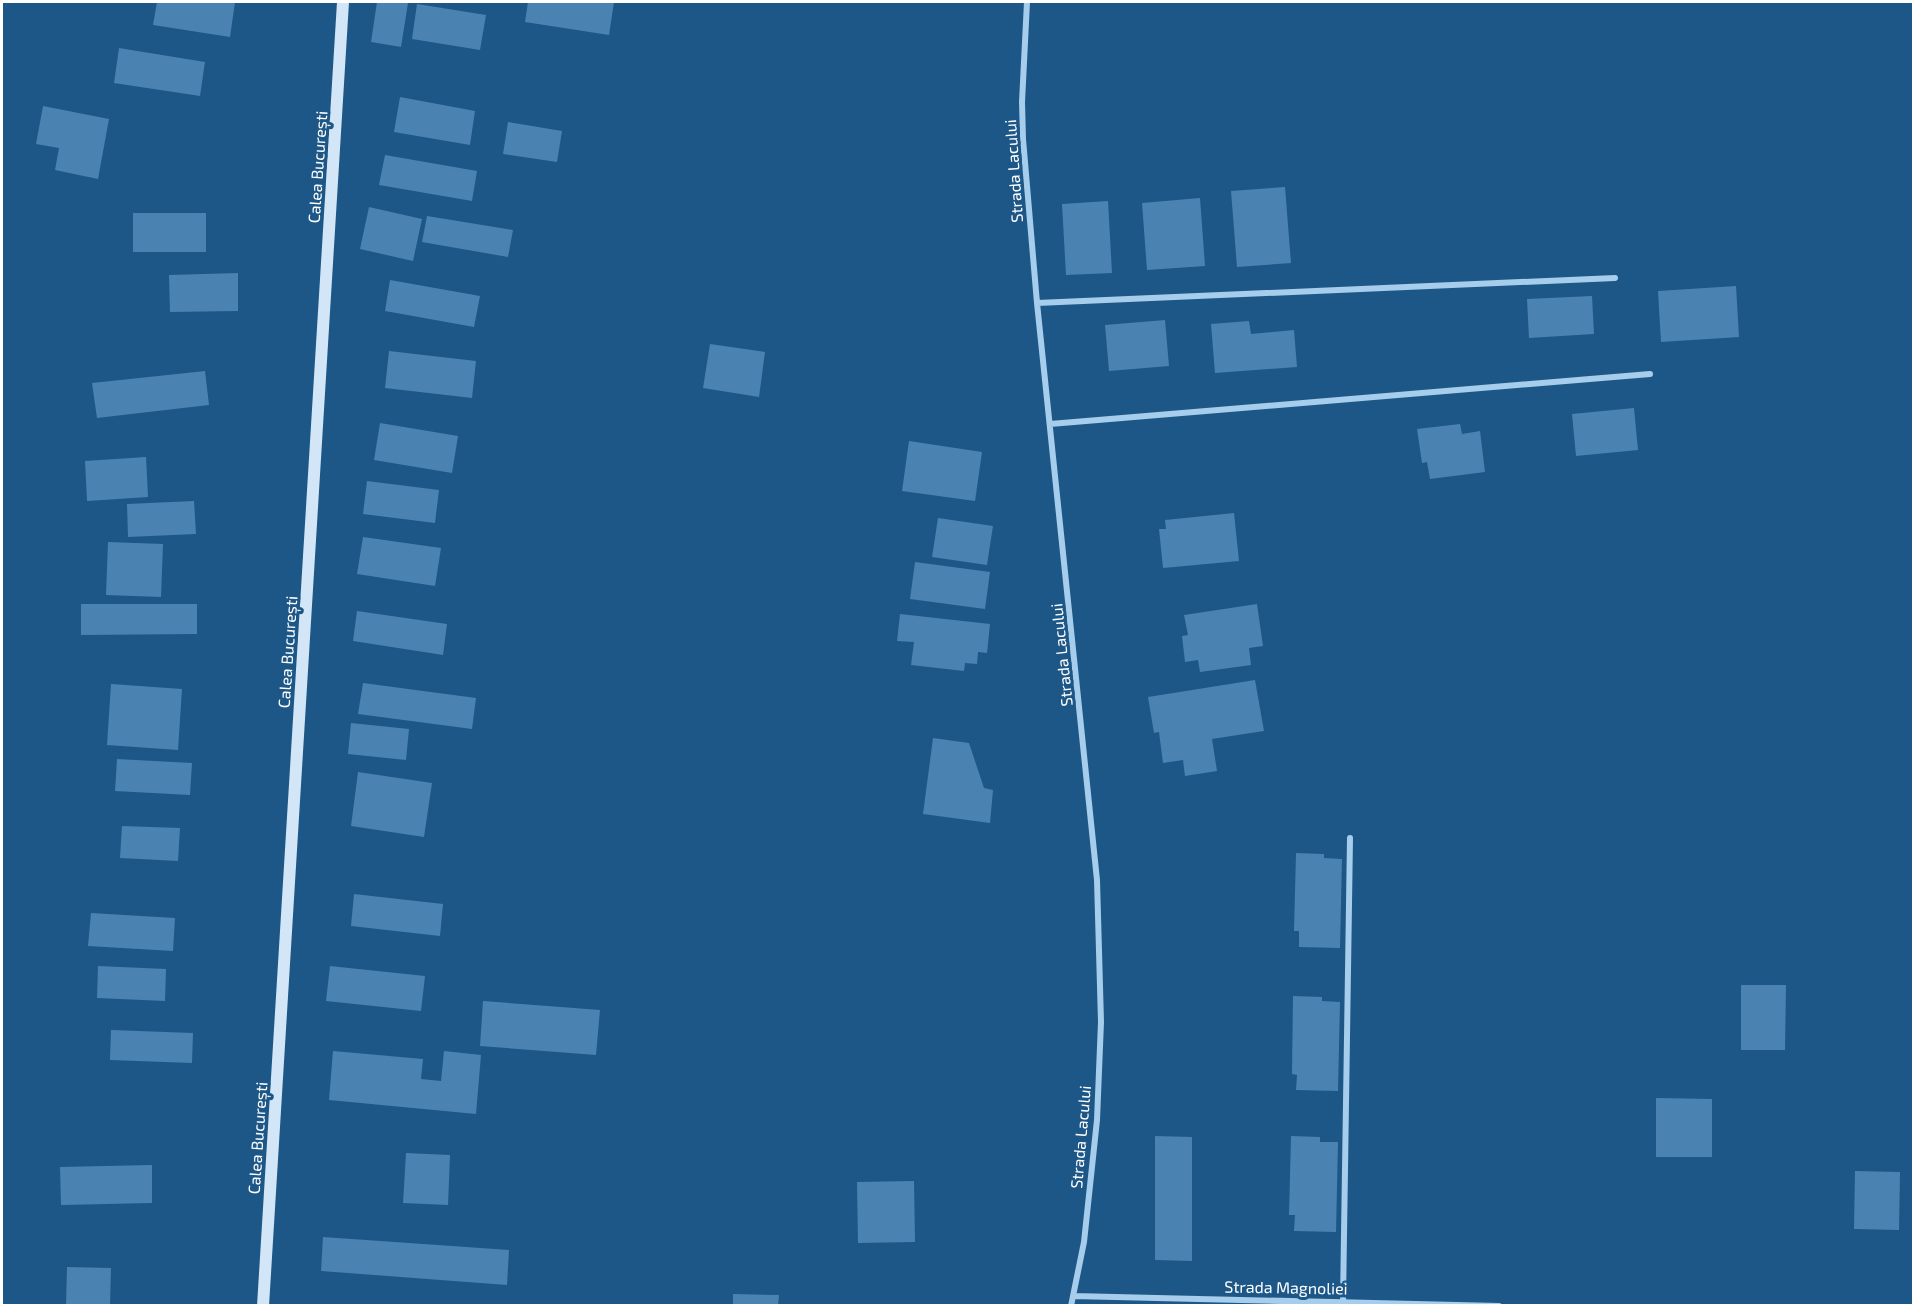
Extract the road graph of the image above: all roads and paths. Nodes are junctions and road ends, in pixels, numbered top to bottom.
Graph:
1 (344, 2) edge
2 (1027, 2) edge
3 (1615, 278) dead end
4 (1037, 303) junction
5 (1650, 374) dead end
6 (1050, 424) junction
7 (1350, 838) dead end
8 (1073, 1296) junction
9 (1343, 1302) junction
10 (263, 1305) edge
11 (1071, 1305) edge
12 (1498, 1305) edge

1 - 10 main road, Calea București
2 - 4 street, Strada Lacului
3 - 4 street
4 - 6 street, Strada Lacului
5 - 6 street
6 - 8 street, Strada Lacului
7 - 9 street
8 - 9 street, Strada Magnoliei
8 - 11 street, Strada Lacului
9 - 12 street, Strada Magnoliei

